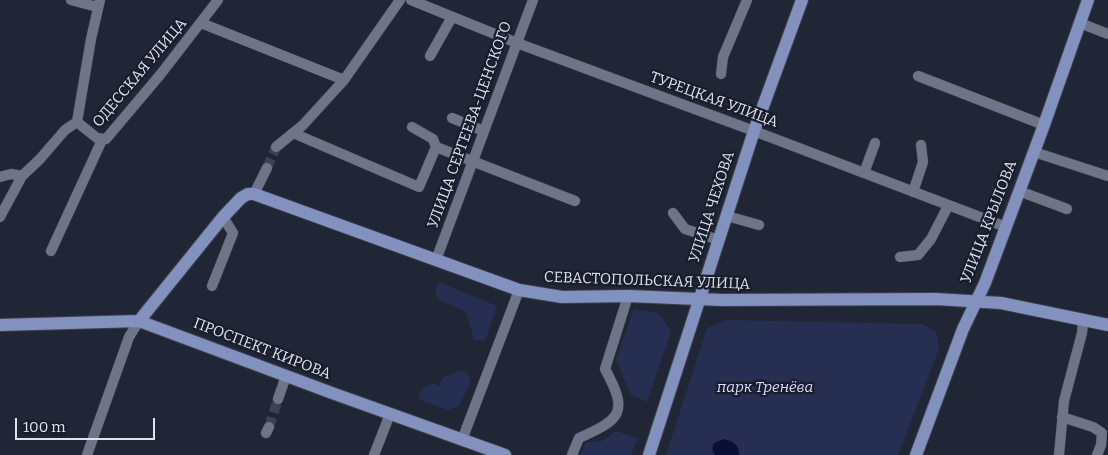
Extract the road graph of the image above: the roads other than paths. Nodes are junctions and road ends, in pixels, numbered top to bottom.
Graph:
1 (71, 0) edge
2 (218, 0) edge
3 (400, 0) edge
4 (411, 0) edge
5 (533, 0) edge
6 (748, 0) edge
7 (802, 0) edge
8 (98, 3) edge
9 (1084, 12) edge
10 (452, 17) junction
11 (201, 23) junction
12 (1108, 34) edge
13 (517, 43) junction
14 (430, 56) dead end
15 (721, 74) dead end
16 (918, 76) dead end
17 (344, 80) junction
18 (452, 118) dead end
19 (77, 122) junction
20 (1044, 124) junction
21 (412, 127) dead end
22 (484, 131) junction
23 (754, 131) junction
24 (293, 133) junction
25 (102, 140) junction
26 (875, 143) dead end
27 (922, 145) dead end
28 (276, 147) tunnel mouth
29 (436, 148) junction
30 (1034, 152) junction
31 (473, 161) junction
32 (268, 168) tunnel mouth
33 (864, 173) junction
34 (22, 176) junction
35 (1108, 176) edge
36 (0, 177) edge
37 (1019, 191) junction
38 (913, 192) junction
39 (254, 194) junction
40 (575, 201) dead end
41 (948, 206) junction
42 (1067, 209) dead end
43 (673, 214) dead end
44 (727, 216) junction
45 (0, 217) edge
46 (223, 217) junction
47 (759, 225) dead end
48 (1006, 227) junction
49 (719, 240) junction
50 (51, 251) dead end
51 (900, 257) dead end
52 (436, 260) junction
53 (212, 286) dead end
54 (519, 290) junction
55 (628, 296) junction
56 (699, 300) junction
57 (974, 303) junction
58 (1083, 320) junction
59 (139, 321) junction
60 (0, 325) edge
61 (1108, 325) edge
62 (286, 376) junction
63 (278, 398) tunnel mouth
64 (390, 414) junction
65 (1062, 417) junction
66 (462, 440) junction
67 (87, 455) edge
68 (374, 455) edge
69 (504, 455) edge
70 (572, 455) edge
71 (650, 455) edge
72 (916, 455) edge
73 (1059, 455) edge
74 (1097, 455) edge

1 - 8 street
2 - 11 street, ОДЕССКАЯ УЛИЦА
3 - 17 street
4 - 10 street, ТУРЕЦКАЯ УЛИЦА
5 - 13 street, УЛИЦА СЕРГЕЕВА-ЦЕНСКОГО
6 - 15 street
7 - 23 main road, УЛИЦА ЧЕХОВА
8 - 19 street
9 - 12 street
9 - 20 main road, УЛИЦА КРЫЛОВА
10 - 13 street, ТУРЕЦКАЯ УЛИЦА
10 - 14 street
11 - 17 street
11 - 25 street, ОДЕССКАЯ УЛИЦА
13 - 22 street, УЛИЦА СЕРГЕЕВА-ЦЕНСКОГО
13 - 23 street, ТУРЕЦКАЯ УЛИЦА
16 - 20 street
17 - 24 street
18 - 22 street
19 - 25 street, ОДЕССКАЯ УЛИЦА
19 - 34 street
20 - 30 main road, УЛИЦА КРЫЛОВА
21 - 29 street
22 - 31 street, УЛИЦА СЕРГЕЕВА-ЦЕНСКОГО
23 - 33 street, ТУРЕЦКАЯ УЛИЦА
23 - 44 main road, УЛИЦА ЧЕХОВА
24 - 28 street
24 - 29 street
25 - 50 street, ОДЕССКАЯ УЛИЦА
26 - 33 street
27 - 38 street
29 - 31 street
30 - 35 street, УЛИЦА КРЫЛОВА
30 - 37 main road, УЛИЦА КРЫЛОВА
31 - 40 street
31 - 52 street, УЛИЦА СЕРГЕЕВА-ЦЕНСКОГО
32 - 39 street
33 - 38 street, ТУРЕЦКАЯ УЛИЦА
34 - 36 street
34 - 45 street
37 - 42 street
37 - 48 main road, УЛИЦА КРЫЛОВА
38 - 41 street, ТУРЕЦКАЯ УЛИЦА
39 - 46 main road
39 - 52 main road, СЕВАСТОПОЛЬСКАЯ УЛИЦА
41 - 48 street, ТУРЕЦКАЯ УЛИЦА
41 - 51 street
43 - 49 street
44 - 47 street
44 - 49 main road, УЛИЦА ЧЕХОВА
46 - 53 street
46 - 59 main road
48 - 57 main road, УЛИЦА КРЫЛОВА
49 - 56 main road, УЛИЦА ЧЕХОВА
52 - 54 main road, СЕВАСТОПОЛЬСКАЯ УЛИЦА
54 - 55 main road, СЕВАСТОПОЛЬСКАЯ УЛИЦА
54 - 66 street
55 - 56 main road, СЕВАСТОПОЛЬСКАЯ УЛИЦА
55 - 70 street
56 - 57 main road, СЕВАСТОПОЛЬСКАЯ УЛИЦА
56 - 71 main road, УЛИЦА ЧЕХОВА
57 - 58 main road, СЕВАСТОПОЛЬСКАЯ УЛИЦА
57 - 72 main road, УЛИЦА КРЫЛОВА
58 - 61 main road, СЕВАСТОПОЛЬСКАЯ УЛИЦА
58 - 65 street
59 - 60 main road, ПРОСПЕКТ КИРОВА
59 - 62 main road, ПРОСПЕКТ КИРОВА
59 - 67 street
62 - 63 street
62 - 64 main road, ПРОСПЕКТ КИРОВА
64 - 66 main road, ПРОСПЕКТ КИРОВА
64 - 68 street
65 - 73 street
65 - 74 street
66 - 69 main road, ПРОСПЕКТ КИРОВА

